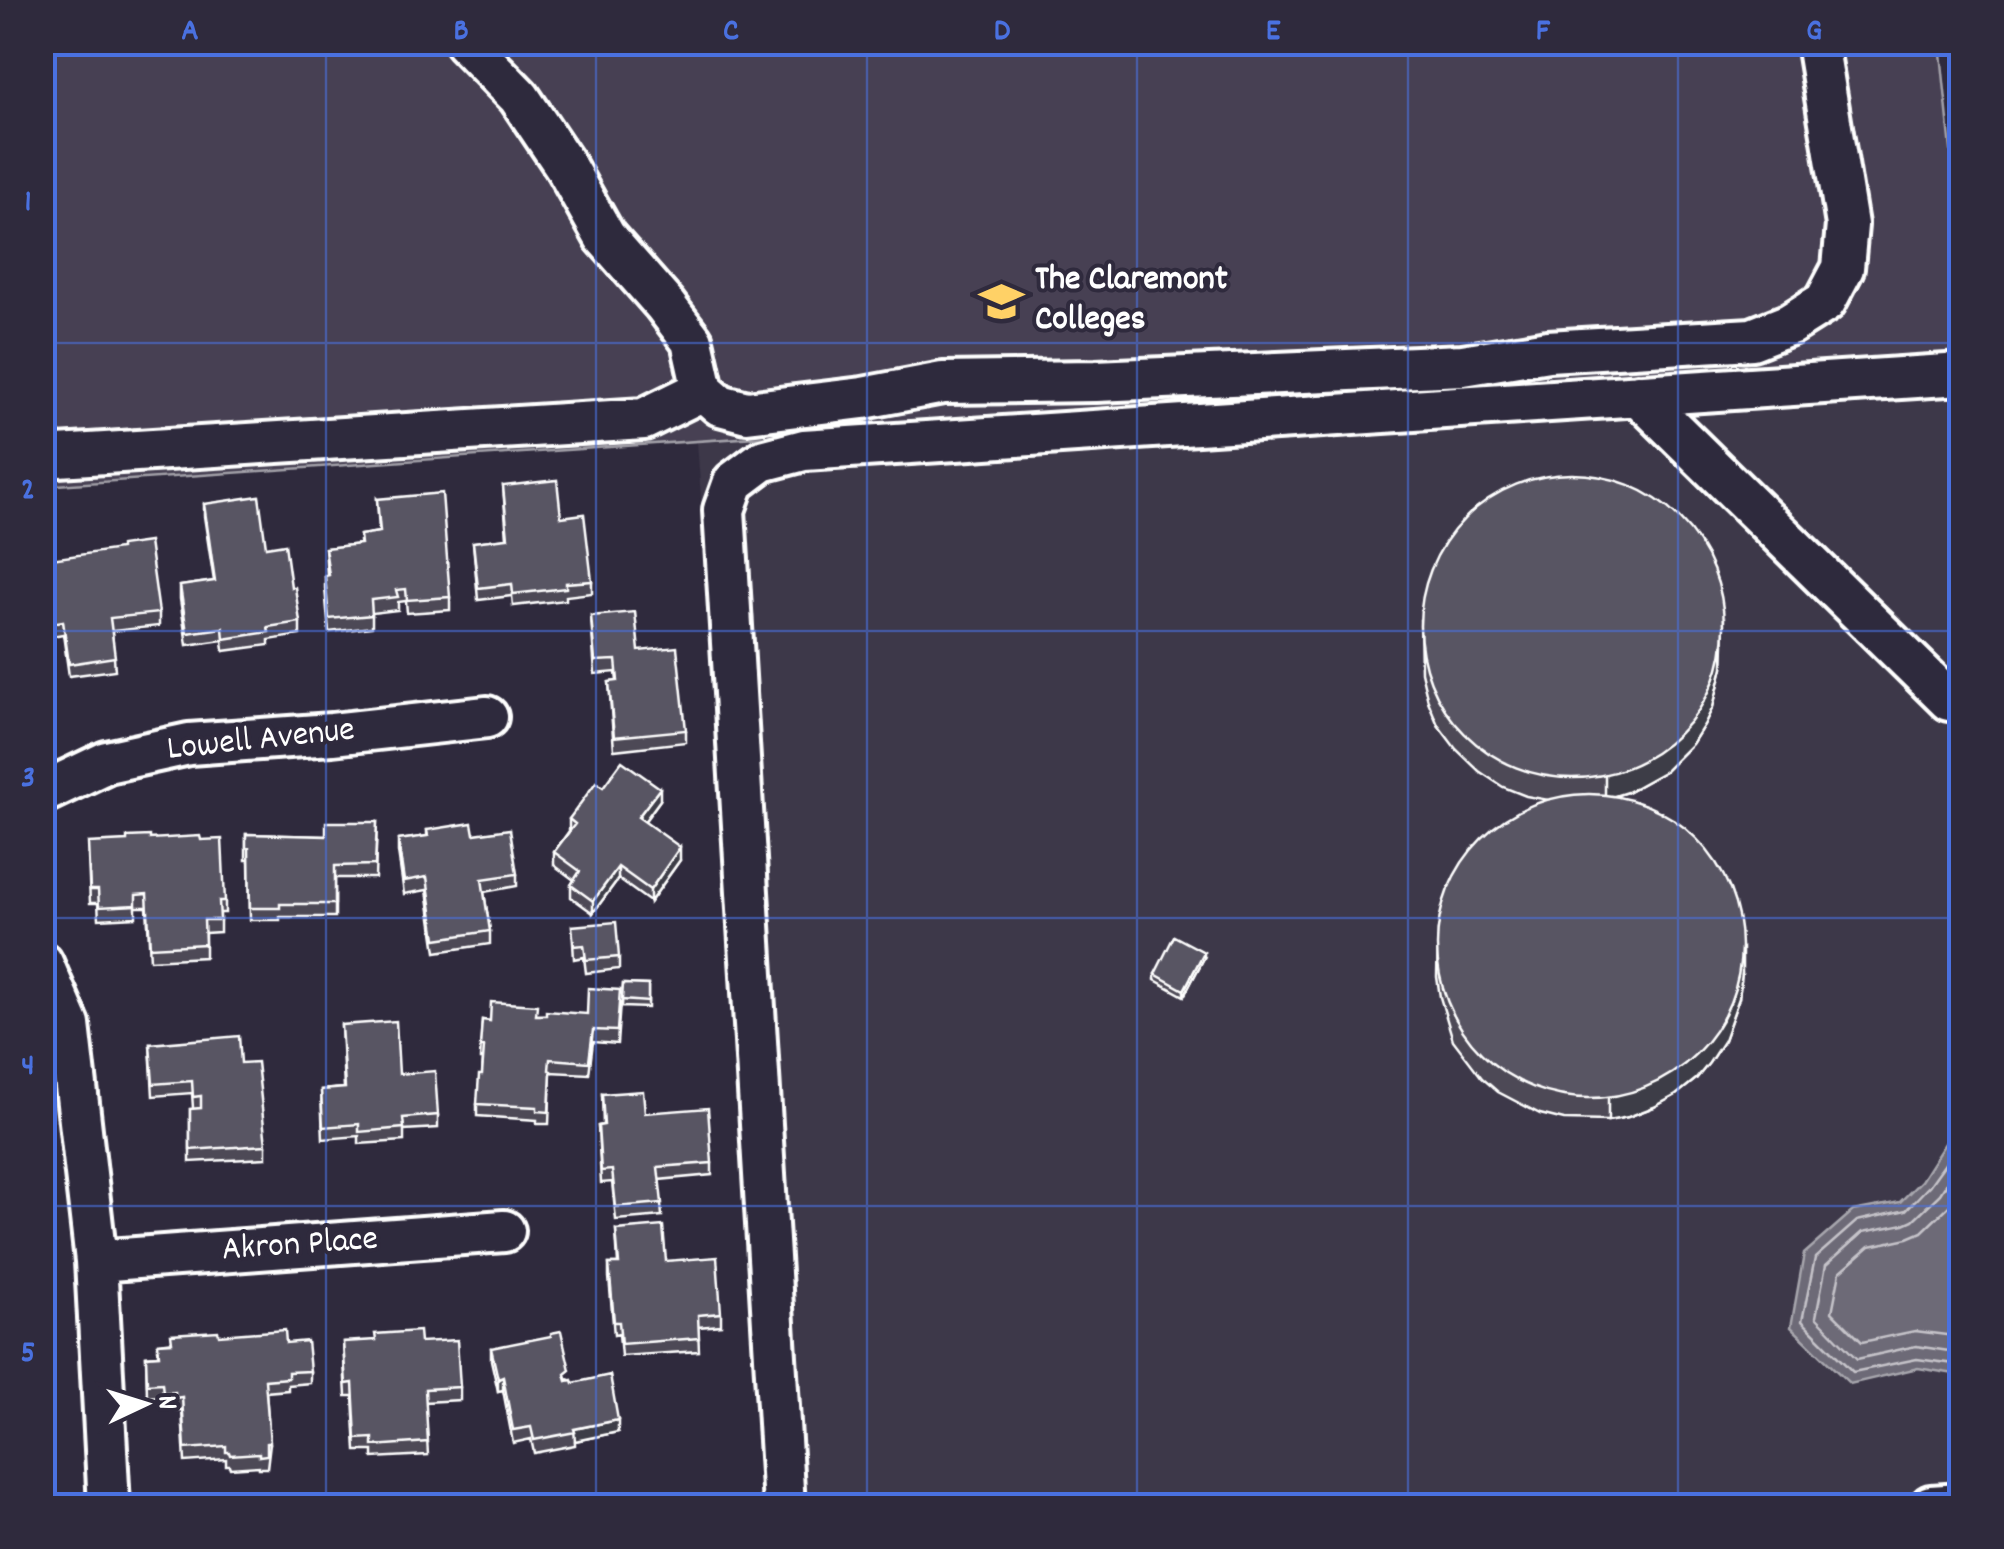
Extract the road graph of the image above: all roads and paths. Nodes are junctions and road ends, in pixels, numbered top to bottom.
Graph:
1 (465, 42) edge
2 (1818, 42) edge
3 (1962, 374) edge
4 (703, 390) junction
5 (1638, 395) junction
6 (42, 457) edge
7 (1962, 701) edge
8 (486, 717) dead end
9 (42, 793) edge
10 (42, 963) edge
11 (504, 1231) dead end
12 (96, 1261) junction
13 (1962, 1504) edge
14 (109, 1506) edge
15 (784, 1506) edge
16 (1931, 1506) edge

1 - 4 street
2 - 4 street
3 - 5 street
4 - 6 street
5 - 7 street
5 - 15 street
8 - 9 street, Lowell Avenue
10 - 12 street
11 - 12 street, Akron Place
12 - 14 street
13 - 16 street

